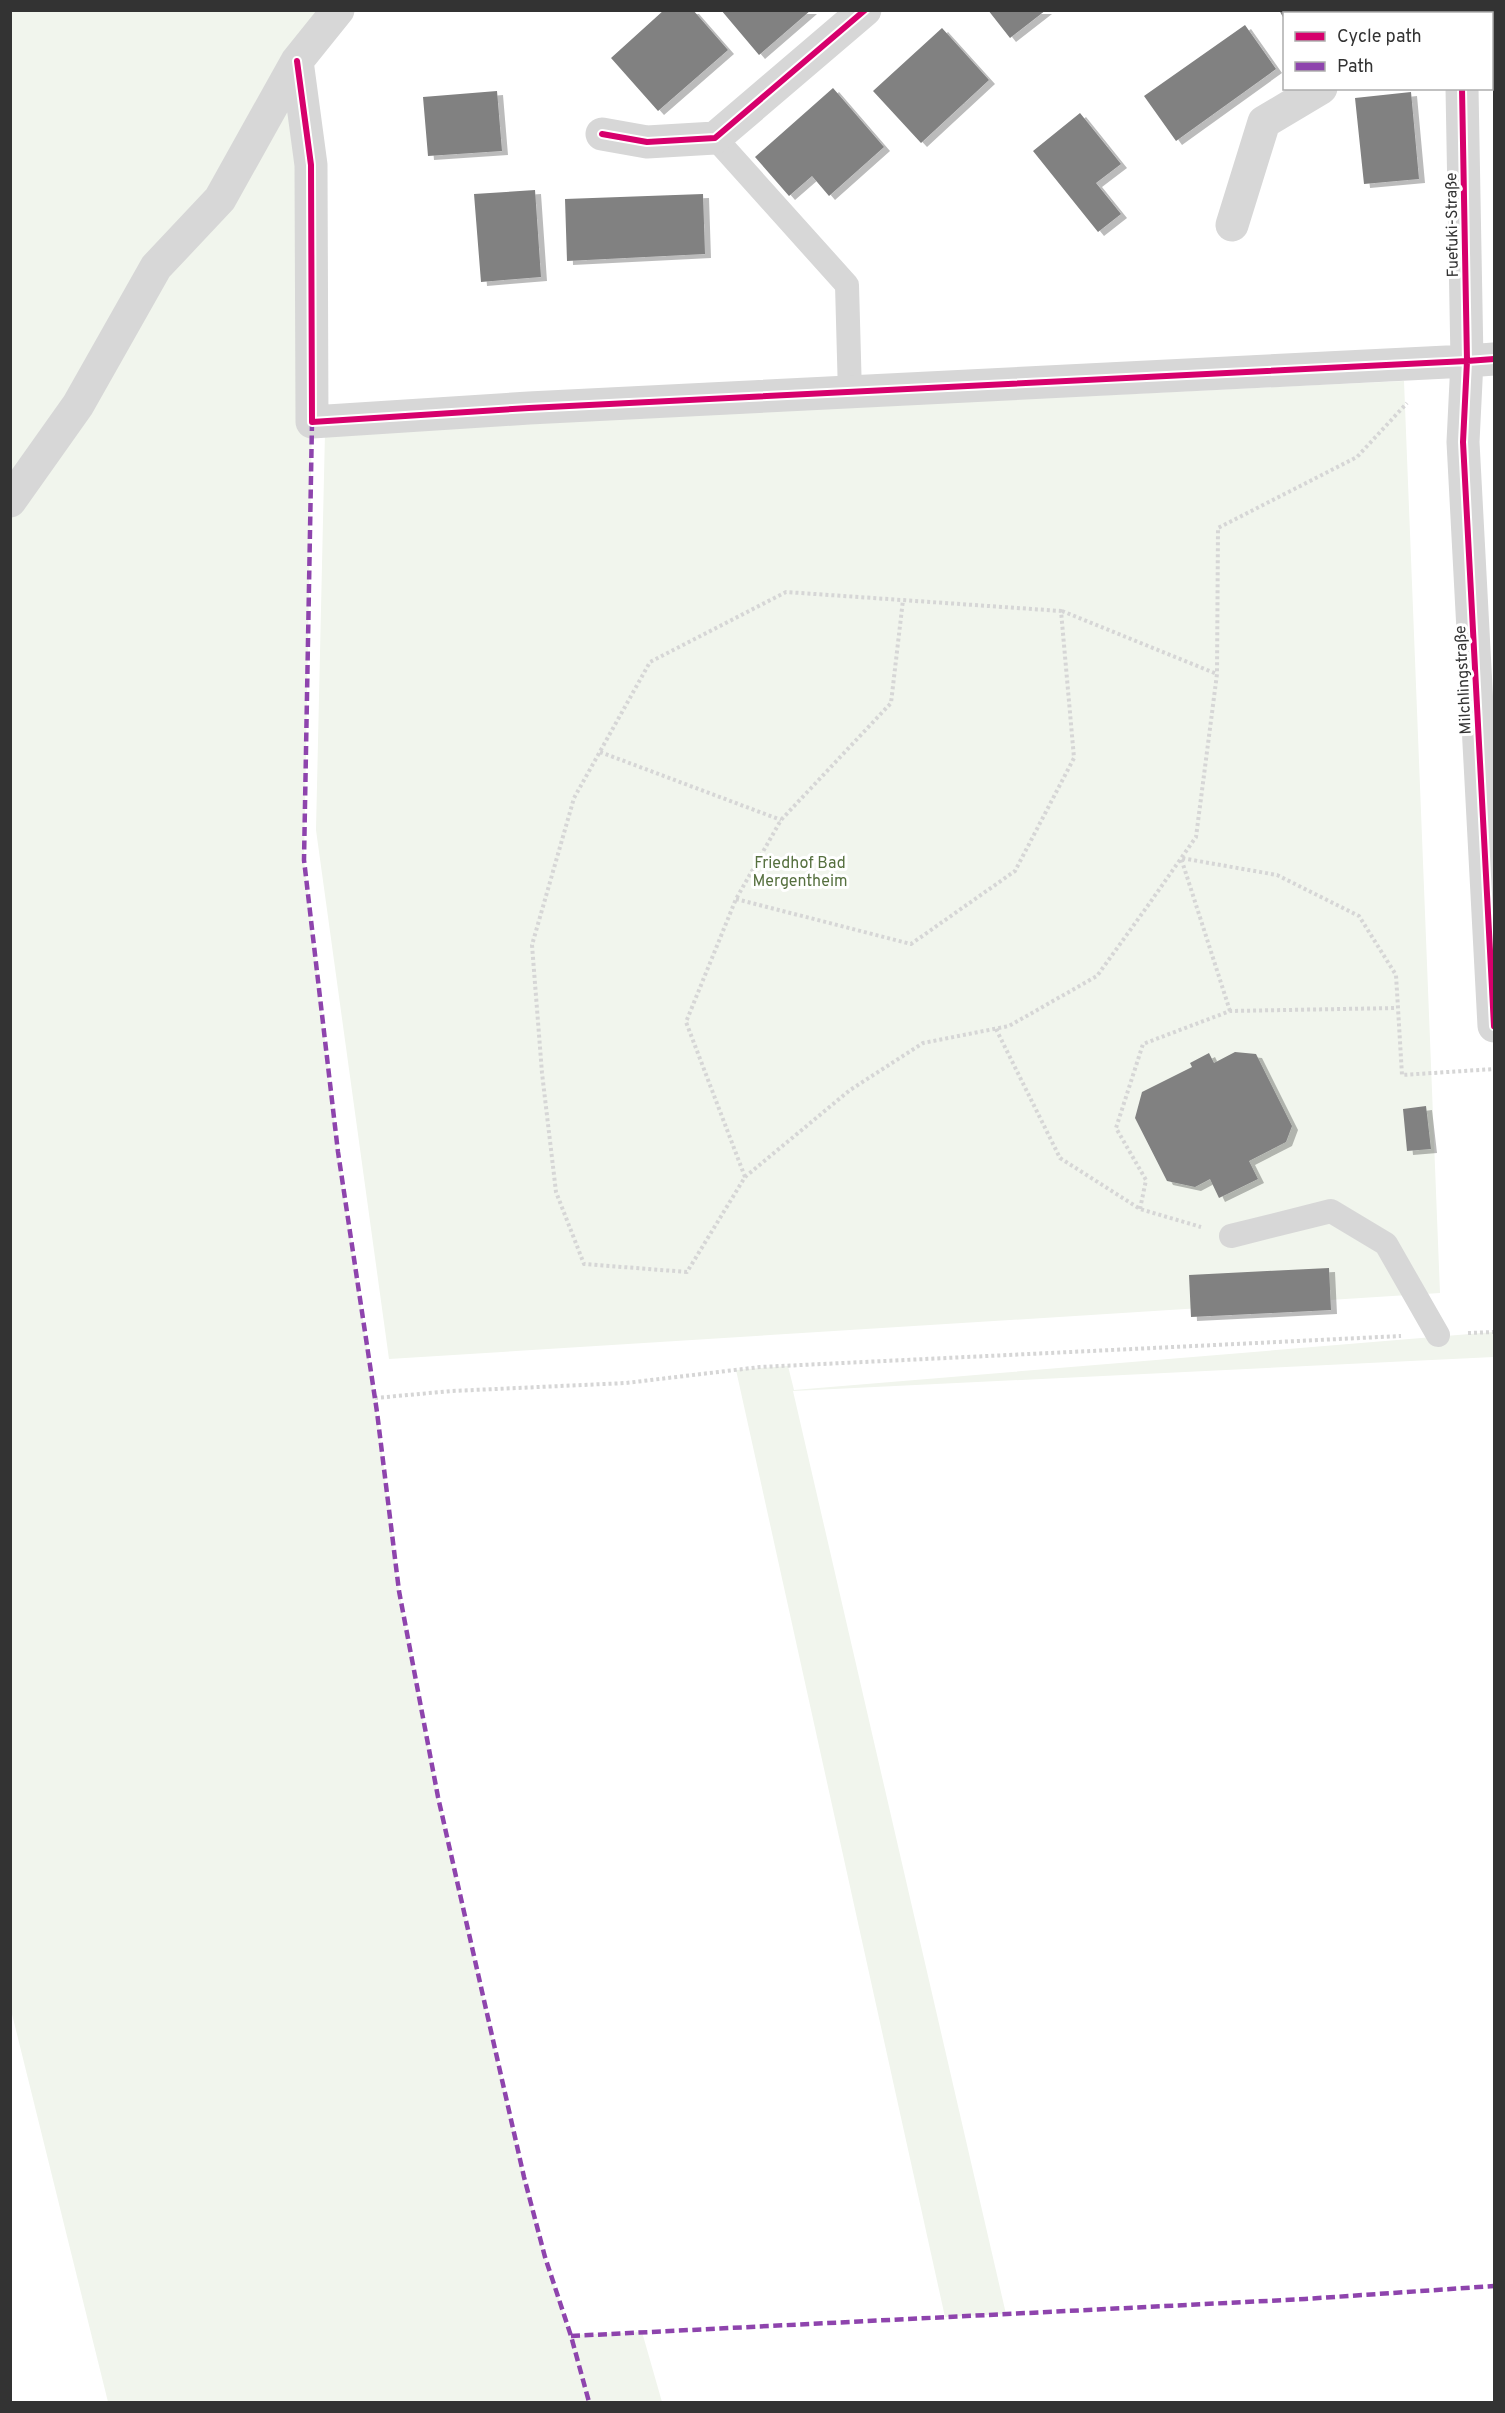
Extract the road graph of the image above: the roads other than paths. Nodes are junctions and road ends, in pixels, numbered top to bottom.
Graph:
1 (338, 10) edge
2 (864, 10) edge
3 (297, 61) junction
4 (1318, 90) edge
5 (1462, 90) edge
6 (602, 134) dead end
7 (715, 138) junction
8 (1232, 225) dead end
9 (1481, 360) edge
10 (850, 394) junction
11 (10, 501) edge
12 (1494, 1026) edge
13 (1231, 1236) road end
14 (1438, 1335) road end

1 - 3 street
2 - 7 street
3 - 10 street
3 - 11 street
4 - 8 street
5 - 9 street, Fuefuki-Straße
6 - 7 street
7 - 10 lane
9 - 10 street
9 - 12 street, Milchlingstraße
13 - 14 lane

